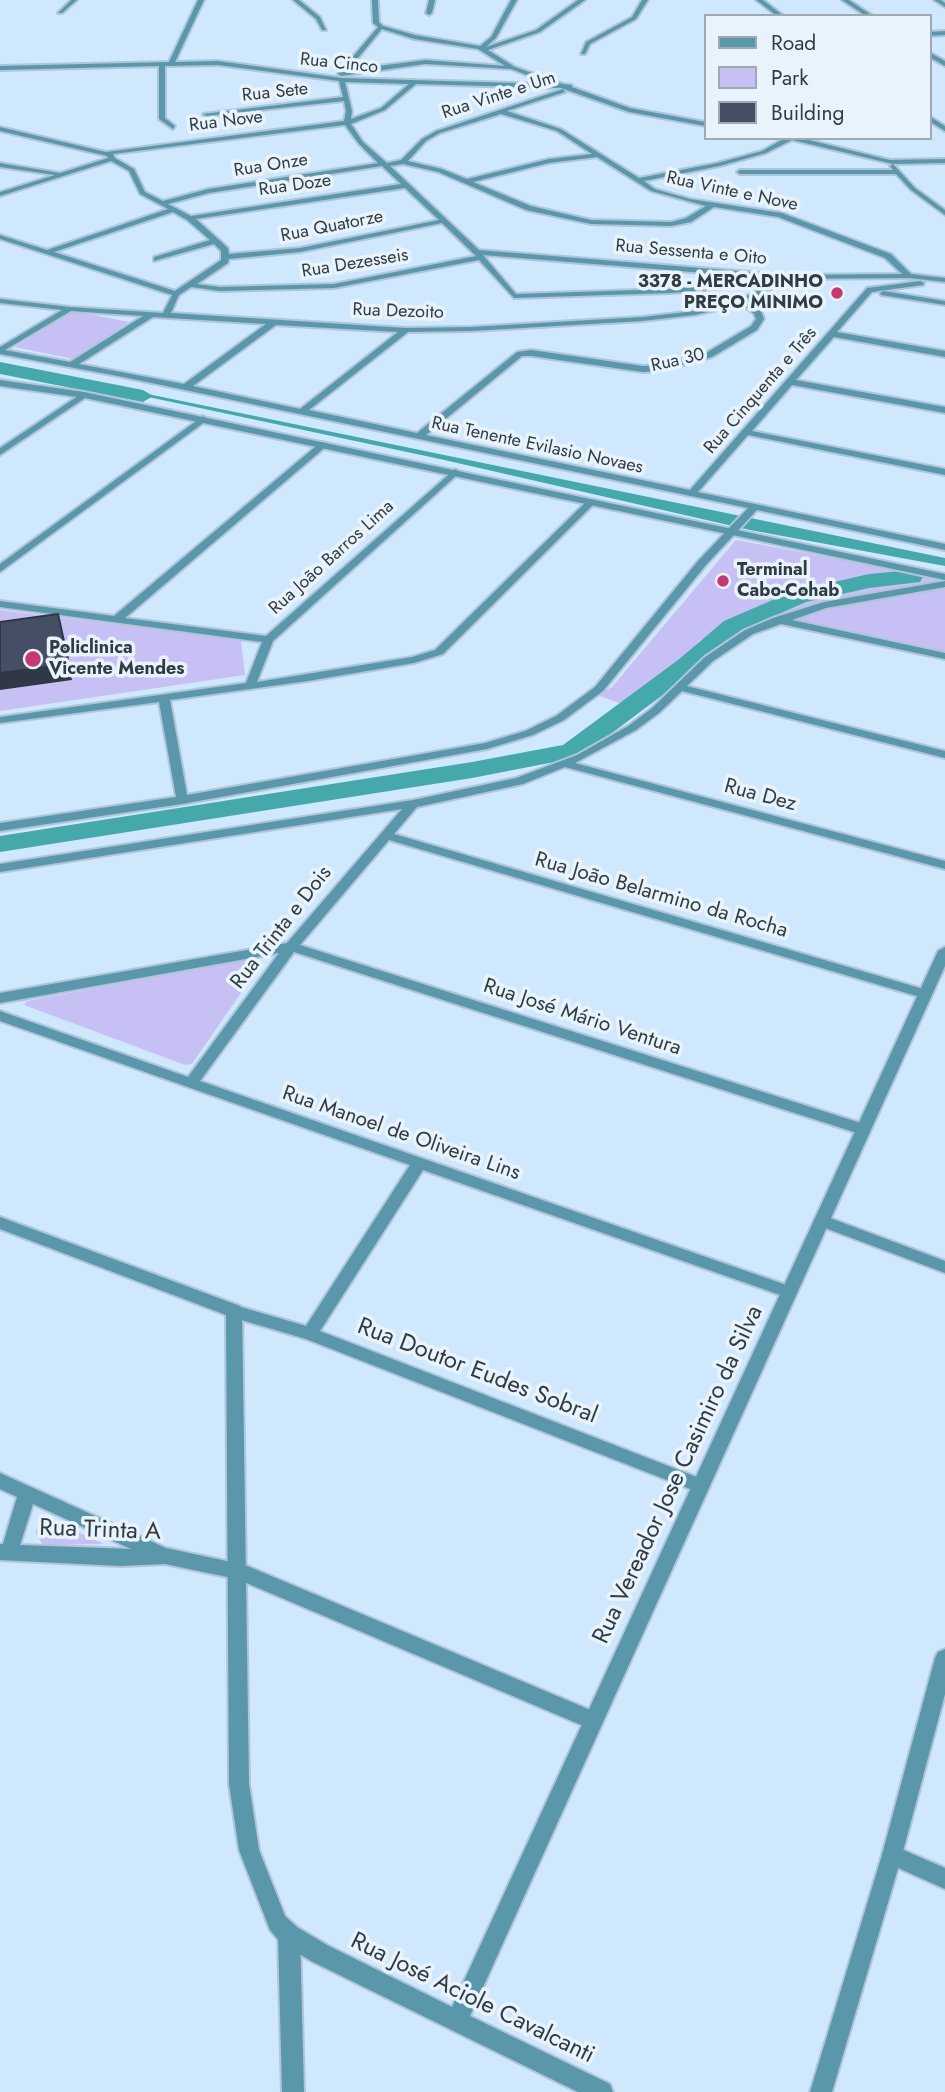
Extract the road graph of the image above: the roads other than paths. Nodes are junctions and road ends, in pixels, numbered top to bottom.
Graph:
1 (74, 0) edge
2 (201, 0) edge
3 (296, 0) edge
4 (376, 0) edge
5 (432, 0) edge
6 (508, 0) edge
7 (514, 0) edge
8 (582, 0) edge
9 (645, 0) edge
10 (759, 0) edge
11 (845, 0) edge
12 (937, 0) edge
13 (945, 5) edge
14 (60, 12) dead end
15 (429, 13) dead end
16 (778, 14) edge
17 (867, 14) edge
18 (381, 27) junction
19 (324, 29) dead end
20 (481, 49) junction
21 (583, 54) dead end
22 (162, 63) junction
23 (172, 63) junction
24 (0, 68) edge
25 (513, 68) junction
26 (340, 77) junction
27 (413, 83) junction
28 (572, 87) junction
29 (346, 99) junction
30 (499, 111) junction
31 (206, 114) dead end
32 (347, 123) junction
33 (704, 124) edge
34 (173, 127) dead end
35 (0, 129) edge
36 (787, 140) edge
37 (799, 140) edge
38 (109, 155) junction
39 (598, 155) junction
40 (945, 161) edge
41 (403, 162) junction
42 (890, 162) junction
43 (385, 164) junction
44 (0, 165) edge
45 (740, 172) dead end
46 (898, 172) junction
47 (61, 174) junction
48 (467, 181) junction
49 (636, 181) junction
50 (405, 186) junction
51 (0, 194) edge
52 (164, 204) junction
53 (714, 204) junction
54 (176, 209) junction
55 (945, 213) edge
56 (190, 218) junction
57 (444, 221) junction
58 (0, 237) edge
59 (216, 241) junction
60 (47, 252) junction
61 (479, 255) junction
62 (226, 257) junction
63 (157, 259) dead end
64 (787, 276) junction
65 (909, 276) junction
66 (931, 280) junction
67 (945, 280) edge
68 (765, 282) dead end
69 (190, 285) junction
70 (870, 290) junction
71 (177, 294) junction
72 (0, 301) edge
73 (744, 301) junction
74 (945, 303) edge
75 (70, 309) junction
76 (153, 313) junction
77 (167, 313) junction
78 (274, 322) junction
79 (405, 330) junction
80 (832, 334) junction
81 (0, 351) edge
82 (945, 354) edge
83 (70, 366) junction
84 (790, 382) junction
85 (0, 383) edge
86 (186, 388) junction
87 (84, 395) junction
88 (945, 410) edge
89 (301, 412) junction
90 (203, 419) junction
91 (746, 432) junction
92 (418, 437) junction
93 (324, 444) junction
94 (0, 452) edge
95 (455, 472) junction
96 (945, 472) edge
97 (691, 495) junction
98 (591, 502) junction
99 (754, 508) junction
100 (733, 530) junction
101 (945, 547) edge
102 (0, 569) edge
103 (945, 577) edge
104 (945, 584) edge
105 (0, 604) edge
106 (118, 618) junction
107 (776, 620) junction
108 (268, 640) junction
109 (945, 656) edge
110 (251, 684) junction
111 (680, 687) junction
112 (164, 697) junction
113 (0, 720) edge
114 (945, 755) edge
115 (565, 764) junction
116 (183, 800) junction
117 (413, 804) junction
118 (0, 827) edge
119 (385, 835) junction
120 (945, 865) edge
121 (0, 868) edge
122 (290, 947) junction
123 (945, 951) edge
124 (925, 994) junction
125 (0, 998) edge
126 (0, 1016) edge
127 (191, 1083) junction
128 (862, 1129) junction
129 (419, 1163) junction
130 (822, 1221) junction
131 (0, 1223) edge
132 (945, 1267) edge
133 (789, 1292) junction
134 (234, 1311) junction
135 (310, 1334) junction
136 (0, 1481) edge
137 (701, 1486) junction
138 (27, 1493) junction
139 (4, 1553) edge
140 (165, 1556) junction
141 (239, 1571) junction
142 (945, 1658) edge
143 (593, 1721) junction
144 (892, 1855) junction
145 (945, 1879) edge
146 (289, 1936) junction
147 (457, 2020) junction
148 (293, 2092) edge
149 (601, 2092) edge
150 (821, 2092) edge

1 - 14 street
2 - 23 street
3 - 19 street
4 - 18 street
5 - 15 street
6 - 7 street
7 - 20 street
8 - 20 street
9 - 21 street
10 - 16 street
11 - 17 street
12 - 13 street
18 - 20 street
18 - 26 street
20 - 25 street
22 - 23 street, Rua Cinco
22 - 24 street, Rua Cinco
22 - 34 street
23 - 26 street, Rua Cinco
25 - 26 street
25 - 28 street
26 - 27 street, Rua Cinco
26 - 29 street
27 - 28 street, Rua Cinco
27 - 32 street, Rua Nove
28 - 30 street, Rua Vinte e Um
28 - 33 street
29 - 31 street, Rua Sete
29 - 32 street
30 - 39 street, Rua Vinte e Nove
30 - 41 street, Rua Vinte e Um
32 - 38 street, Rua Nove
32 - 43 street
35 - 38 street
36 - 49 street
37 - 42 street
38 - 47 street, Rua Nove
38 - 52 street
39 - 48 street
39 - 49 street, Rua Vinte e Nove
40 - 42 street
41 - 43 street, Rua Onze
41 - 48 street
42 - 46 street
43 - 50 street
43 - 52 street, Rua Onze
44 - 47 street
45 - 46 street
46 - 55 street
47 - 51 street, Rua Nove
48 - 53 street
49 - 53 street, Rua Vinte e Nove
50 - 56 street, Rua Doze
50 - 57 street
52 - 54 street
53 - 65 street, Rua Vinte e Nove
54 - 56 street
54 - 60 street
56 - 59 street
57 - 61 street
57 - 62 street, Rua Quatorze
58 - 60 street
59 - 62 street
59 - 63 street
60 - 71 street
61 - 64 street, Rua Sessenta e Oito
61 - 68 street
61 - 69 street, Rua Dezesseis
62 - 69 street
64 - 65 street, Rua Sessenta e Oito
64 - 73 street, Rua Dezoito
65 - 66 street, Rua Sessenta e Oito
66 - 67 street, Rua Sessenta e Oito
66 - 70 street
69 - 71 street
70 - 74 street
70 - 80 street, Rua Cinquenta e Três
71 - 77 street
72 - 75 street, Rua Dezoito
73 - 79 street, Rua Dezoito
73 - 92 street, Rua 30
75 - 76 street, Rua Dezoito
75 - 81 street
76 - 77 street, Rua Dezoito
76 - 83 street
77 - 78 street, Rua Dezoito
78 - 79 street, Rua Dezoito
78 - 86 street
79 - 89 street
80 - 82 street
80 - 84 street, Rua Cinquenta e Três
81 - 83 street, Rua Tenente Evilasio Novaes
83 - 86 street, Rua Tenente Evilasio Novaes
84 - 88 street
84 - 91 street, Rua Cinquenta e Três
85 - 87 street
86 - 89 street, Rua Tenente Evilasio Novaes
87 - 90 street
87 - 94 street
89 - 92 street, Rua Tenente Evilasio Novaes
90 - 93 street
90 - 102 street
91 - 96 street
91 - 97 street, Rua Cinquenta e Três
92 - 97 street, Rua Tenente Evilasio Novaes
93 - 95 street
93 - 106 street
95 - 98 street
95 - 108 street, Rua João Barros Lima
97 - 99 street, Rua Tenente Evilasio Novaes
98 - 100 street
98 - 110 street
99 - 100 street
99 - 101 street, Rua Tenente Evilasio Novaes
100 - 103 street
100 - 116 street
104 - 107 street
105 - 106 street
106 - 108 street
107 - 109 street
107 - 111 street
108 - 110 street, Rua João Barros Lima
110 - 112 street
111 - 114 street
111 - 115 street
112 - 113 street
112 - 116 street
115 - 117 street
115 - 120 street, Rua Dez
116 - 118 street
117 - 119 street, Rua Trinta e Dois
117 - 121 street
119 - 122 street, Rua Trinta e Dois
119 - 124 street, Rua João Belarmino da Rocha
122 - 125 street
122 - 127 street, Rua Trinta e Dois
122 - 128 street, Rua José Mário Ventura
123 - 124 street, Rua Vereador Jose Casimiro da Silva
124 - 128 street, Rua Vereador Jose Casimiro da Silva
126 - 127 street, Rua Manoel de Oliveira Lins
127 - 129 street, Rua Manoel de Oliveira Lins
128 - 130 street, Rua Vereador Jose Casimiro da Silva
129 - 133 street, Rua Manoel de Oliveira Lins
129 - 135 street
130 - 132 street
130 - 133 street, Rua Vereador Jose Casimiro da Silva
131 - 134 street, Rua Doutor Eudes Sobral
133 - 137 street, Rua Vereador Jose Casimiro da Silva
134 - 135 street, Rua Doutor Eudes Sobral
134 - 141 street
135 - 137 street, Rua Doutor Eudes Sobral
136 - 138 street
137 - 143 street, Rua Vereador Jose Casimiro da Silva
138 - 139 street
138 - 140 street
139 - 140 street, Rua Trinta A
140 - 141 street, Rua Trinta A
141 - 143 street, Rua Trinta A
141 - 146 street
142 - 144 street
143 - 147 street, Rua Vereador Jose Casimiro da Silva
144 - 145 street
144 - 150 street
146 - 147 street, Rua José Aciole Cavalcanti
146 - 148 street
147 - 149 street, Rua José Aciole Cavalcanti

